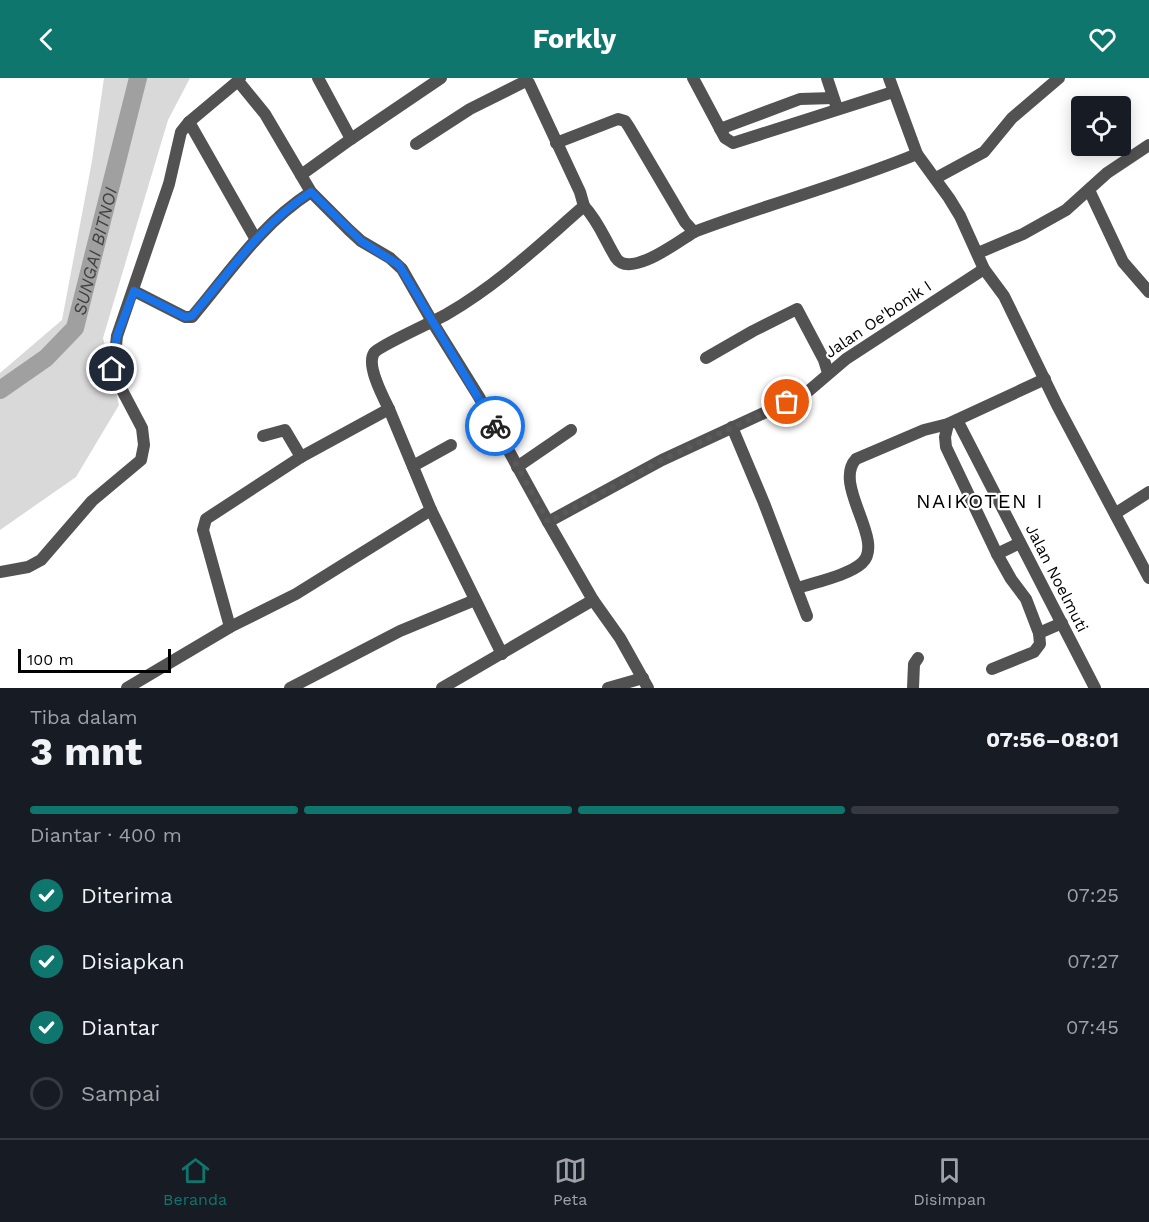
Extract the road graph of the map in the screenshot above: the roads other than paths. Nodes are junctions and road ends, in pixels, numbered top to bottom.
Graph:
1 (318, 78) edge
2 (417, 78) edge
3 (441, 78) edge
4 (693, 78) edge
5 (827, 78) edge
6 (889, 78) edge
7 (1059, 78) edge
8 (239, 79) edge
9 (423, 90) junction
10 (893, 92) junction
11 (835, 104) junction
12 (189, 122) junction
13 (720, 129) junction
14 (351, 139) junction
15 (416, 144) dead end
16 (556, 144) junction
17 (1149, 145) edge
18 (917, 154) junction
19 (301, 175) junction
20 (936, 178) junction
21 (1089, 190) junction
22 (311, 192) junction
23 (584, 206) junction
24 (694, 232) junction
25 (255, 238) junction
26 (978, 253) junction
27 (984, 269) junction
28 (134, 291) junction
29 (1149, 292) edge
30 (433, 323) junction
31 (706, 358) dead end
32 (828, 373) junction
33 (1045, 379) junction
34 (389, 409) junction
35 (952, 422) junction
36 (732, 427) junction
37 (571, 430) dead end
38 (263, 436) dead end
39 (451, 446) dead end
40 (301, 458) junction
41 (413, 466) junction
42 (517, 467) junction
43 (988, 481) junction
44 (967, 492) junction
45 (1149, 492) edge
46 (431, 510) junction
47 (1116, 513) junction
48 (548, 522) junction
49 (1020, 543) junction
50 (997, 554) junction
51 (0, 573) edge
52 (1149, 578) edge
53 (798, 588) junction
54 (475, 600) junction
55 (593, 600) junction
56 (807, 616) dead end
57 (1062, 623) junction
58 (230, 627) junction
59 (1039, 633) junction
60 (501, 654) junction
61 (918, 658) dead end
62 (992, 669) dead end
63 (645, 683) edge
64 (128, 688) edge
65 (290, 688) edge
66 (442, 688) edge
67 (608, 688) edge
68 (914, 688) edge
69 (1095, 688) edge

1 - 14 street
2 - 9 street
3 - 9 street
4 - 13 street
5 - 11 street
6 - 10 street
7 - 20 street
8 - 12 street
8 - 19 street
9 - 14 street
10 - 11 street
10 - 18 street
11 - 13 street
11 - 13 street
12 - 25 street
12 - 28 street
14 - 19 street
15 - 16 street
16 - 23 street
16 - 24 street
17 - 21 street
18 - 20 street
18 - 24 street
19 - 22 street
20 - 26 street
21 - 26 street
21 - 29 street
22 - 25 street
22 - 30 street
23 - 24 street
23 - 30 street
25 - 28 street
26 - 27 street
27 - 32 street, Jalan Oe'bonik I
27 - 33 street
28 - 51 street
30 - 34 street
30 - 42 street
31 - 32 street
32 - 36 street, Jalan Oe'bonik I
33 - 35 street
33 - 47 street
34 - 40 street
34 - 41 street
35 - 43 street, Jalan Noelmuti
35 - 44 street
35 - 53 street
36 - 48 street, Jalan Oe'bonik I
36 - 53 street
37 - 42 street
38 - 40 street
39 - 41 street
40 - 58 street
41 - 46 street
42 - 48 street
43 - 44 street
43 - 49 street, Jalan Noelmuti
44 - 50 street
45 - 47 street
46 - 54 street
46 - 58 street
47 - 52 street
48 - 55 street
49 - 50 street
49 - 57 street, Jalan Noelmuti
50 - 59 street
53 - 56 street
54 - 60 street
54 - 65 street
55 - 60 street
55 - 63 street
57 - 59 street
57 - 69 street, Jalan Noelmuti
58 - 64 street
59 - 62 street
60 - 66 street
61 - 68 street
63 - 67 street

